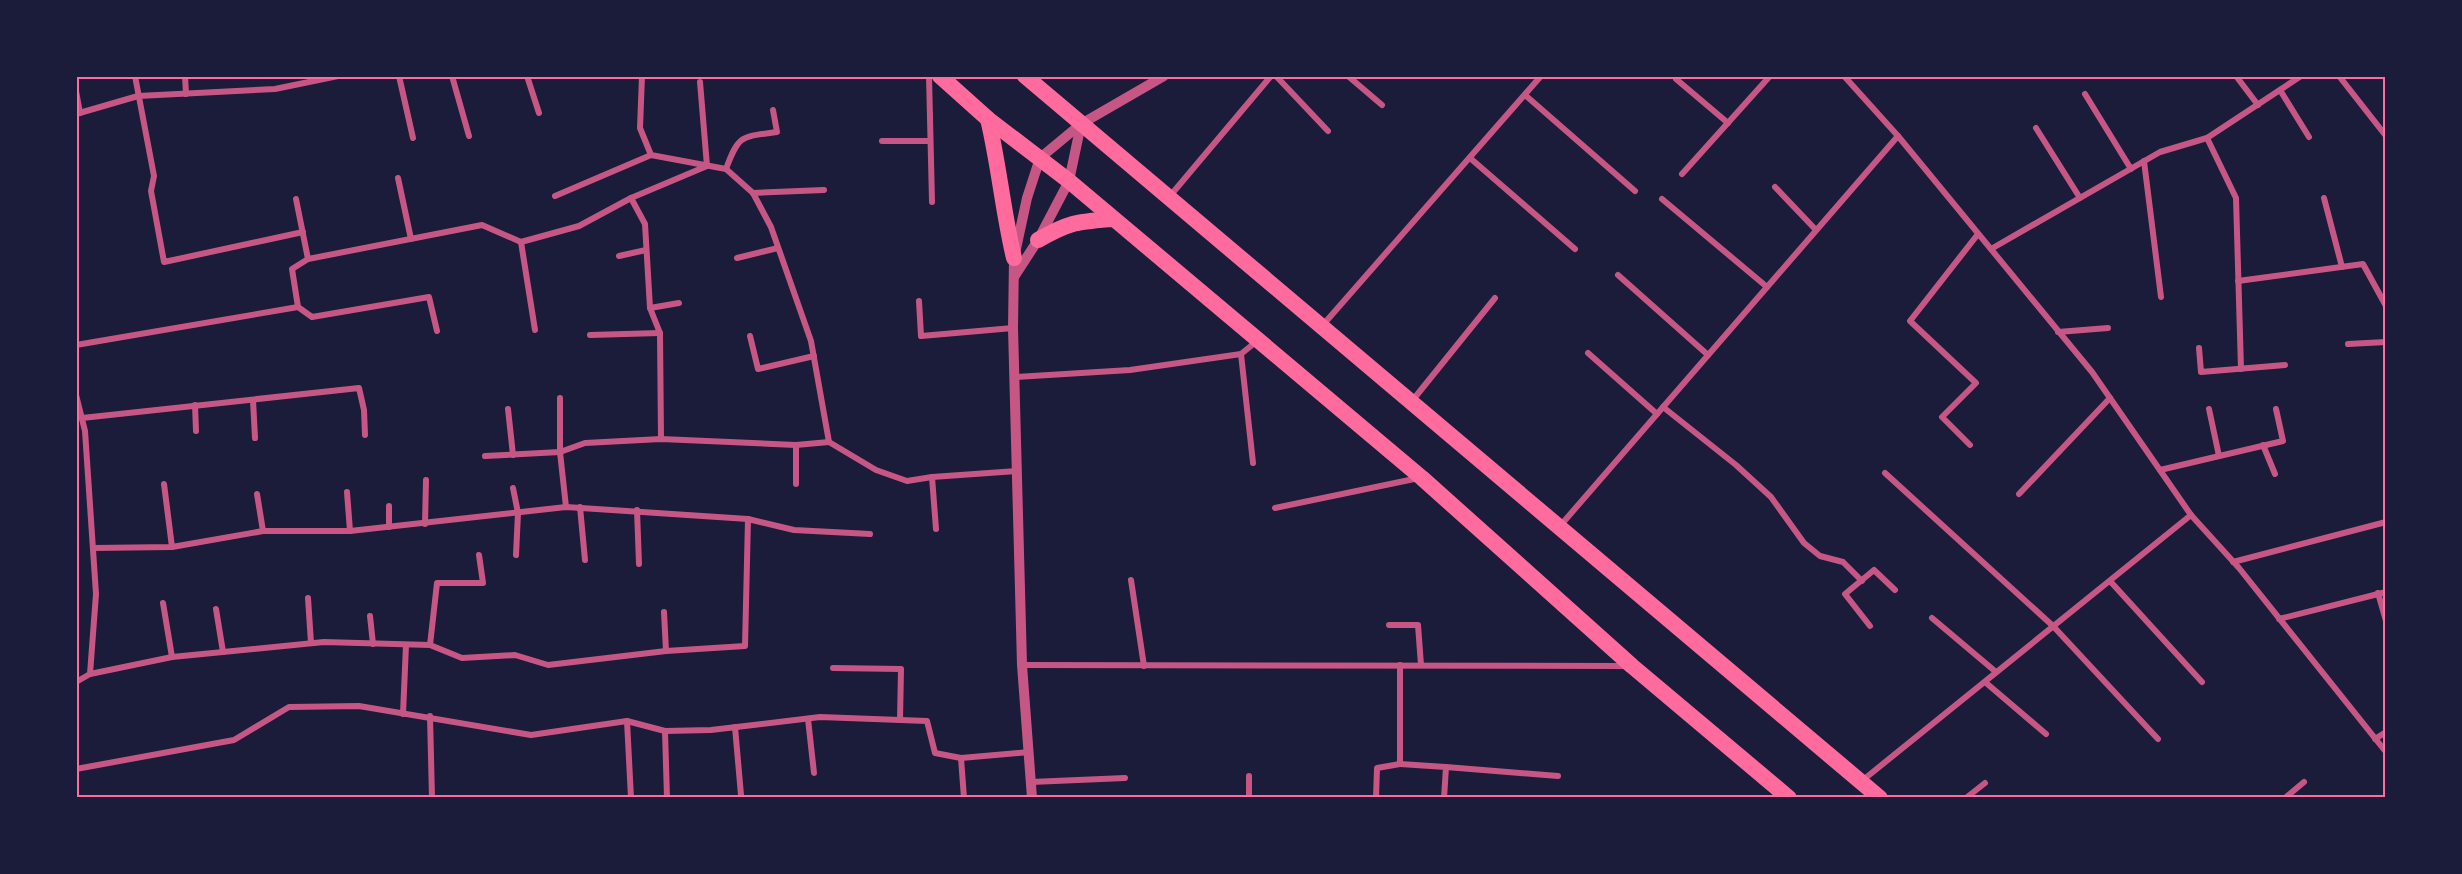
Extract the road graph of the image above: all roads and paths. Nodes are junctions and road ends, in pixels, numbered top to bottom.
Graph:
1 (135, 76) edge
2 (185, 76) edge
3 (297, 76) edge
4 (338, 76) edge
5 (399, 76) edge
6 (452, 76) edge
7 (527, 76) edge
8 (642, 76) edge
9 (929, 76) edge
10 (940, 76) edge
11 (1025, 76) edge
12 (1164, 76) edge
13 (1274, 76) edge
14 (1348, 76) edge
15 (1770, 76) edge
16 (1845, 76) edge
17 (2236, 76) edge
18 (2301, 76) edge
19 (2339, 76) edge
20 (1540, 77) edge
21 (1676, 79) dead end
22 (700, 82) dead end
23 (299, 84) junction
24 (2280, 90) junction
25 (76, 92) edge
26 (186, 94) junction
27 (2085, 94) dead end
28 (1525, 95) junction
29 (138, 96) junction
30 (1382, 105) dead end
31 (2258, 105) junction
32 (773, 110) dead end
33 (539, 113) dead end
34 (78, 114) edge
35 (988, 118) junction
36 (1728, 123) junction
37 (1081, 124) junction
38 (2036, 128) dead end
39 (1328, 131) dead end
40 (469, 136) dead end
41 (1898, 136) junction
42 (2385, 136) edge
43 (2309, 137) dead end
44 (413, 138) dead end
45 (2208, 138) junction
46 (882, 141) dead end
47 (929, 141) junction
48 (651, 155) junction
49 (1040, 158) junction
50 (1470, 158) junction
51 (2144, 161) junction
52 (707, 166) junction
53 (726, 169) junction
54 (2131, 169) junction
55 (1682, 174) dead end
56 (398, 178) dead end
57 (1069, 181) junction
58 (1775, 187) dead end
59 (824, 190) dead end
60 (1635, 190) dead end
61 (753, 193) junction
62 (555, 196) dead end
63 (632, 198) junction
64 (2080, 198) junction
65 (2324, 198) dead end
66 (296, 199) dead end
67 (1168, 199) junction
68 (1662, 199) dead end
69 (932, 202) dead end
70 (1112, 219) junction
71 (1816, 230) junction
72 (303, 232) junction
73 (1978, 234) junction
74 (411, 239) junction
75 (1038, 240) junction
76 (521, 242) junction
77 (778, 248) junction
78 (1575, 249) dead end
79 (1991, 249) junction
80 (646, 250) junction
81 (619, 256) dead end
82 (737, 258) dead end
83 (1014, 258) junction
84 (308, 259) junction
85 (2342, 267) junction
86 (1618, 275) dead end
87 (1014, 277) junction
88 (2238, 281) junction
89 (1767, 287) junction
90 (2161, 297) dead end
91 (1496, 298) dead end
92 (919, 301) dead end
93 (679, 303) dead end
94 (2385, 306) edge
95 (298, 307) junction
96 (650, 308) junction
97 (1321, 326) junction
98 (1013, 328) junction
99 (2108, 328) dead end
100 (535, 330) dead end
101 (437, 331) dead end
102 (2058, 332) junction
103 (660, 333) junction
104 (590, 336) dead end
105 (750, 336) dead end
106 (1258, 340) junction
107 (2385, 342) edge
108 (2348, 344) dead end
109 (76, 345) edge
110 (2199, 348) dead end
111 (1588, 353) dead end
112 (1240, 354) junction
113 (1708, 355) junction
114 (814, 356) junction
115 (2285, 365) dead end
116 (2241, 369) junction
117 (1015, 377) junction
118 (76, 395) edge
119 (560, 398) dead end
120 (2110, 398) junction
121 (253, 400) junction
122 (1412, 402) junction
123 (195, 405) junction
124 (1663, 407) junction
125 (508, 409) dead end
126 (2209, 409) dead end
127 (2276, 409) dead end
128 (1657, 414) junction
129 (82, 418) junction
130 (196, 431) dead end
131 (365, 435) dead end
132 (255, 438) dead end
133 (661, 439) junction
134 (830, 442) junction
135 (796, 445) junction
136 (1970, 445) dead end
137 (2264, 446) junction
138 (560, 452) junction
139 (513, 455) junction
140 (485, 456) dead end
141 (2219, 456) junction
142 (1253, 463) dead end
143 (2160, 470) junction
144 (1017, 471) junction
145 (1885, 473) dead end
146 (2275, 474) dead end
147 (932, 477) junction
148 (1422, 478) junction
149 (426, 480) dead end
150 (164, 484) dead end
151 (796, 484) dead end
152 (513, 488) dead end
153 (347, 492) dead end
154 (257, 494) dead end
155 (2019, 494) dead end
156 (389, 506) dead end
157 (566, 507) junction
158 (580, 507) junction
159 (1275, 508) dead end
160 (637, 510) junction
161 (518, 513) junction
162 (2191, 515) junction
163 (748, 519) junction
164 (2385, 522) edge
165 (425, 524) junction
166 (389, 527) junction
167 (1560, 527) junction
168 (936, 529) dead end
169 (263, 531) junction
170 (350, 531) junction
171 (870, 534) dead end
172 (172, 547) junction
173 (93, 548) junction
174 (479, 555) dead end
175 (516, 555) dead end
176 (585, 560) dead end
177 (2233, 562) junction
178 (639, 564) dead end
179 (1131, 580) dead end
180 (1862, 581) junction
181 (2110, 581) junction
182 (1895, 590) dead end
183 (2385, 591) edge
184 (2378, 594) junction
185 (308, 598) dead end
186 (163, 603) dead end
187 (216, 609) dead end
188 (664, 612) dead end
189 (370, 616) dead end
190 (1932, 618) dead end
191 (2279, 619) junction
192 (2385, 621) edge
193 (1389, 625) dead end
194 (1870, 626) dead end
195 (2054, 626) junction
196 (311, 643) junction
197 (373, 644) junction
198 (406, 645) junction
199 (430, 645) junction
200 (666, 651) junction
201 (223, 652) junction
202 (172, 657) junction
203 (1022, 665) junction
204 (1400, 665) junction
205 (1421, 665) junction
206 (1144, 666) junction
207 (1632, 666) junction
208 (833, 668) dead end
209 (1996, 672) junction
210 (90, 674) junction
211 (76, 682) edge
212 (1984, 682) junction
213 (2202, 682) dead end
214 (403, 714) junction
215 (430, 716) junction
216 (808, 719) junction
217 (900, 720) junction
218 (627, 721) junction
219 (735, 727) junction
220 (665, 731) junction
221 (2385, 732) edge
222 (2046, 734) dead end
223 (2158, 739) dead end
224 (2375, 739) junction
225 (1029, 752) junction
226 (2385, 752) edge
227 (961, 758) junction
228 (1400, 764) junction
229 (1446, 767) junction
230 (76, 770) edge
231 (814, 773) dead end
232 (1249, 776) dead end
233 (1558, 776) dead end
234 (1125, 778) dead end
235 (1862, 781) junction
236 (1030, 782) junction
237 (2304, 782) dead end
238 (1985, 783) dead end
239 (741, 795) dead end
240 (432, 798) edge
241 (631, 798) edge
242 (667, 798) edge
243 (964, 798) edge
244 (1032, 798) edge
245 (1249, 798) edge
246 (1376, 798) edge
247 (1444, 798) edge
248 (1789, 798) edge
249 (1880, 798) edge
250 (1966, 798) edge
251 (2285, 798) edge

1 - 29 street
2 - 26 street
3 - 23 street
4 - 23 street
5 - 44 street
6 - 40 street
7 - 33 street
8 - 48 street
9 - 47 street
10 - 35 highway
11 - 37 highway
12 - 37 street
13 - 39 street
13 - 67 street
14 - 30 street
15 - 36 street
16 - 41 street
17 - 31 street
18 - 24 street
19 - 42 street
20 - 28 street
21 - 36 street
22 - 52 street
23 - 26 street
24 - 31 street
24 - 43 street
25 - 34 street
26 - 29 street
27 - 54 street
28 - 50 street
28 - 60 street
29 - 34 street
29 - 72 street
31 - 45 street
32 - 53 street
35 - 49 highway
35 - 83 highway
36 - 55 street
37 - 49 street
37 - 57 street
37 - 67 highway
38 - 64 street
41 - 71 street
41 - 73 street
45 - 51 street
45 - 88 street
46 - 47 street
47 - 69 street
48 - 52 street
48 - 62 street
49 - 57 highway
49 - 83 street
50 - 78 street
50 - 97 street
51 - 54 street
51 - 90 street
52 - 53 street
52 - 63 street
53 - 61 street
54 - 64 street
56 - 74 street
57 - 70 highway
57 - 75 street
58 - 71 street
59 - 61 street
61 - 77 street
63 - 76 street
63 - 80 street
64 - 79 street
65 - 85 street
66 - 72 street
67 - 97 highway
68 - 89 street
70 - 75 highway
70 - 106 highway
71 - 89 street
72 - 84 street
73 - 79 street
73 - 136 street
74 - 76 street
74 - 84 street
75 - 87 street
76 - 100 street
77 - 82 street
77 - 114 street
79 - 102 street
80 - 81 street
80 - 96 street
83 - 87 street
84 - 95 street
85 - 88 street
85 - 94 street
86 - 113 street
87 - 98 street
88 - 116 street
89 - 113 street
91 - 122 street
92 - 98 street
93 - 96 street
95 - 101 street
95 - 109 street
96 - 103 street
97 - 122 highway
98 - 117 street
99 - 102 street
102 - 120 street
103 - 104 street
103 - 133 street
105 - 114 street
106 - 112 street
106 - 148 highway
107 - 108 street
110 - 116 street
111 - 128 street
112 - 117 street
112 - 142 street
113 - 124 street
114 - 134 street
115 - 116 street
117 - 144 street
118 - 129 street
119 - 138 street
120 - 143 street
120 - 155 street
121 - 123 street
121 - 131 street
121 - 132 street
122 - 167 highway
123 - 129 street
123 - 130 street
124 - 128 street
124 - 180 street
125 - 139 street
126 - 141 street
127 - 137 street
128 - 167 street
129 - 173 street
133 - 135 street
133 - 138 street
134 - 135 street
134 - 147 street
135 - 151 street
137 - 141 street
137 - 146 street
138 - 139 street
138 - 157 street
139 - 140 street
141 - 143 street
143 - 162 street
144 - 147 street
144 - 203 street
145 - 195 street
147 - 168 street
148 - 159 street
148 - 207 highway
149 - 165 street
150 - 172 street
152 - 161 street
153 - 170 street
154 - 169 street
156 - 166 street
157 - 158 street
157 - 161 street
158 - 160 street
158 - 176 street
160 - 163 street
160 - 178 street
161 - 165 street
161 - 175 street
162 - 177 street
162 - 181 street
163 - 171 street
163 - 200 street
164 - 177 street
165 - 166 street
166 - 170 street
167 - 235 highway
169 - 170 street
169 - 172 street
172 - 173 street
173 - 210 street
174 - 199 street
177 - 191 street
179 - 206 street
180 - 182 street
180 - 194 street
181 - 195 street
181 - 213 street
183 - 184 street
184 - 191 street
184 - 192 street
185 - 196 street
186 - 202 street
187 - 201 street
188 - 200 street
189 - 197 street
190 - 209 street
191 - 224 street
193 - 205 street
195 - 209 street
195 - 223 street
196 - 197 street
196 - 201 street
197 - 198 street
198 - 199 street
198 - 214 street
199 - 200 street
201 - 202 street
202 - 210 street
203 - 206 street
203 - 225 street
204 - 205 street
204 - 206 street
204 - 228 street
205 - 207 street
207 - 248 highway
208 - 217 street
209 - 212 street
210 - 211 street
212 - 222 street
212 - 235 street
214 - 215 street
214 - 230 street
215 - 218 street
215 - 240 street
216 - 217 street
216 - 219 street
216 - 231 street
217 - 227 street
218 - 220 street
218 - 241 street
219 - 220 street
219 - 239 street
220 - 242 street
221 - 224 street
224 - 226 street
225 - 227 street
225 - 236 street
227 - 243 street
228 - 229 street
228 - 246 street
229 - 233 street
229 - 247 street
232 - 245 street
234 - 236 street
235 - 249 highway
236 - 244 street
237 - 251 street
238 - 250 street

